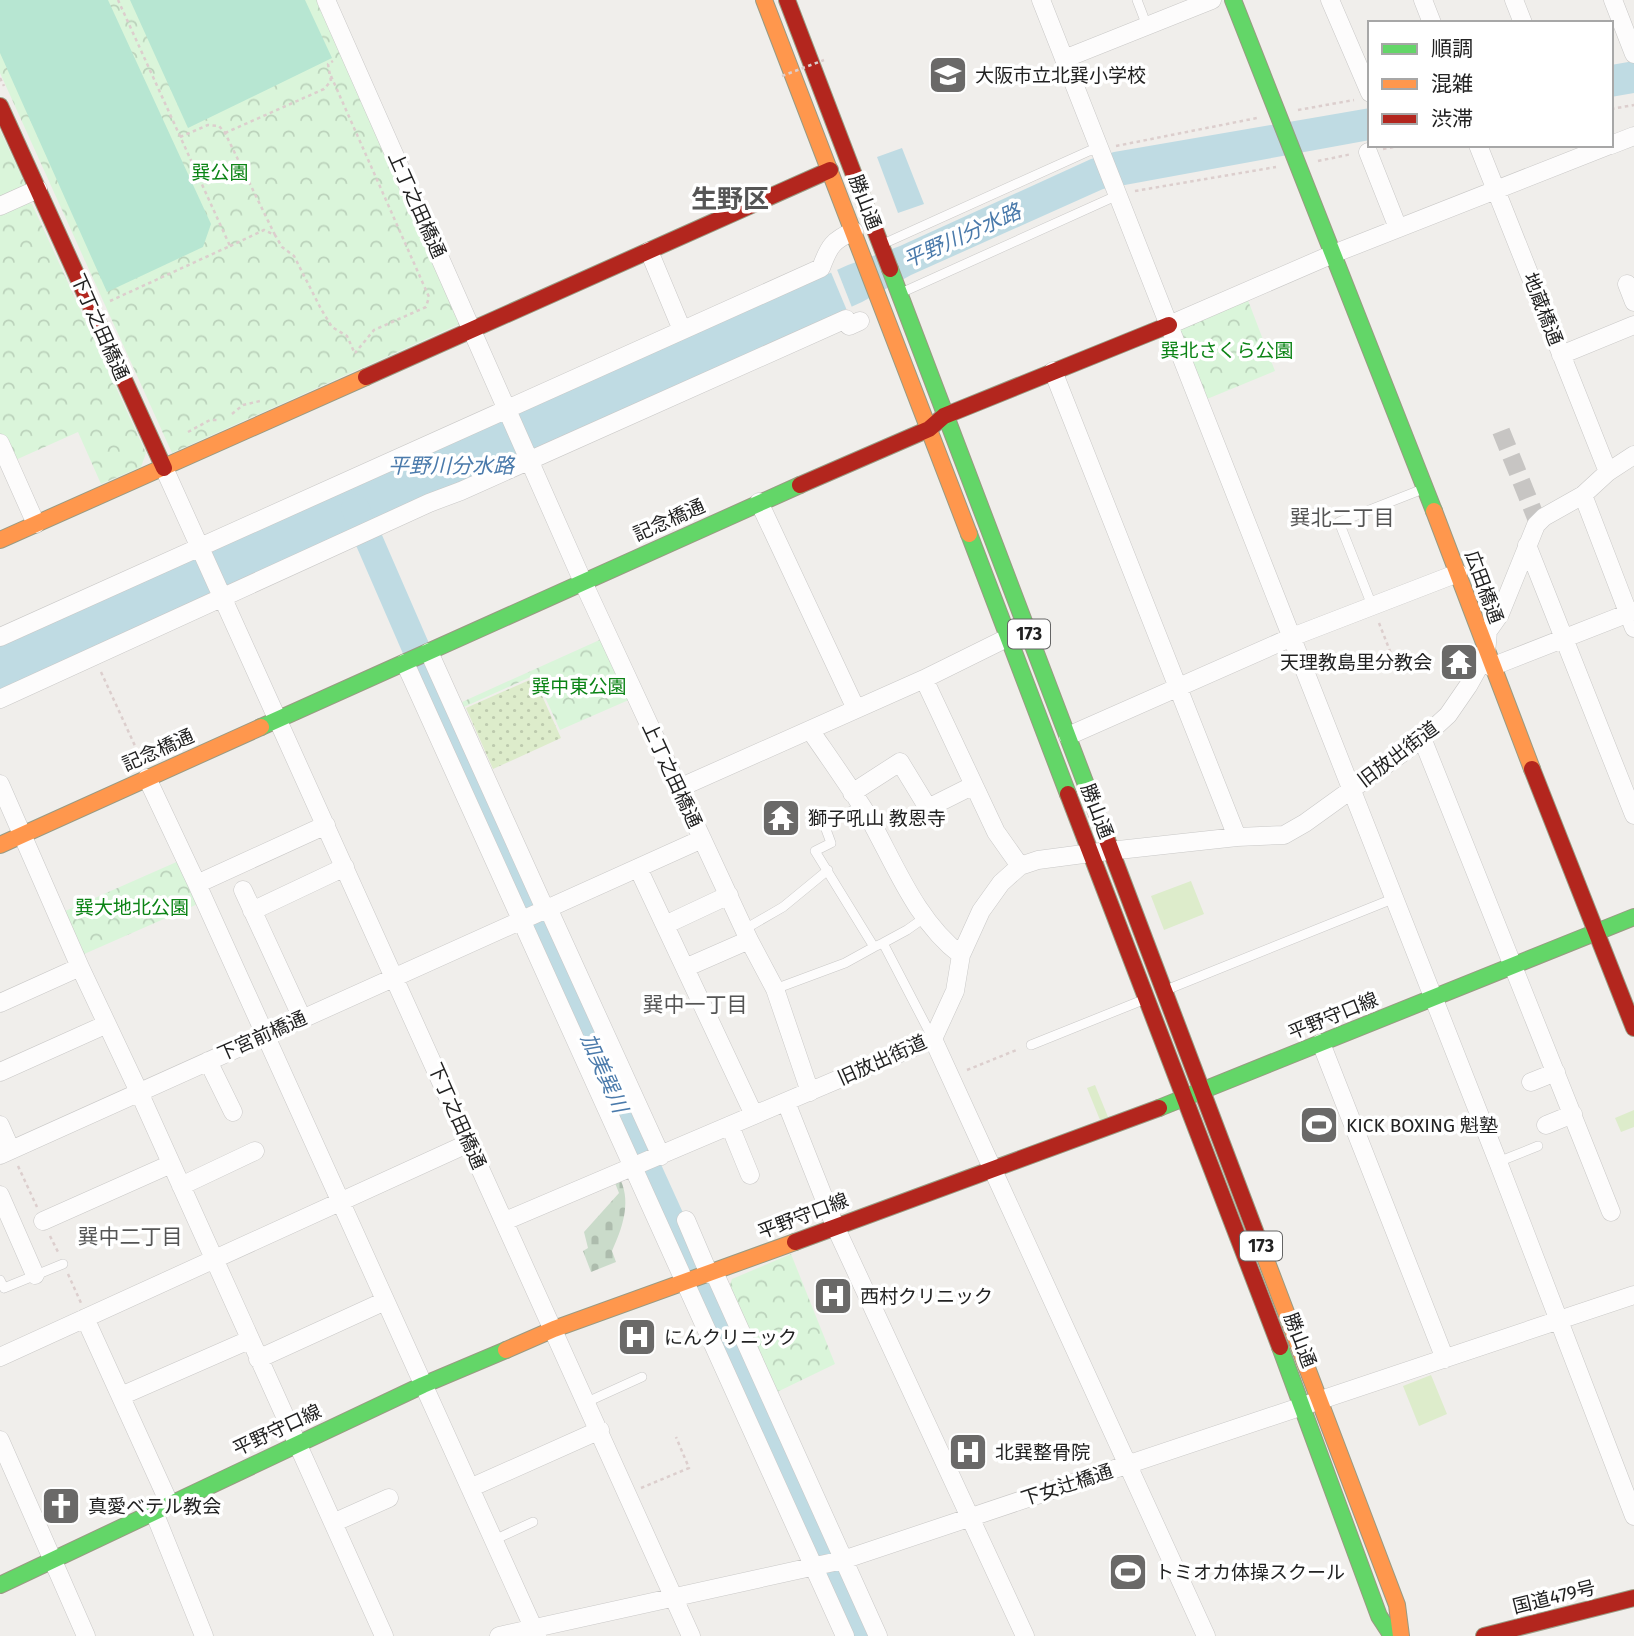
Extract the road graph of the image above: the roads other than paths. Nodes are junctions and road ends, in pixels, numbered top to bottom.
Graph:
1 (326, 0) edge
2 (764, 0) edge
3 (787, 0) edge
4 (1041, 0) edge
5 (1137, 0) edge
6 (1213, 0) edge
7 (1233, 0) edge
8 (1331, 0) edge
9 (1423, 0) edge
10 (1514, 0) edge
11 (1613, 0) edge
12 (1431, 21) edge
13 (1522, 21) edge
14 (1147, 26) junction
15 (1634, 53) edge
16 (1064, 59) junction
17 (1363, 96) edge
18 (3, 98) edge
19 (1634, 136) edge
20 (1613, 144) edge
21 (1479, 147) edge
22 (1606, 147) edge
23 (1100, 151) junction
24 (1368, 152) road end
25 (830, 170) junction
26 (38, 189) junction
27 (1497, 191) junction
28 (1118, 194) junction
29 (0, 206) edge
30 (1398, 228) junction
31 (854, 231) junction
32 (882, 246) junction
33 (649, 251) junction
34 (1333, 254) junction
35 (1627, 284) dead end
36 (899, 291) junction
37 (1634, 302) edge
38 (860, 321) dead end
39 (1169, 325) junction
40 (1634, 325) edge
41 (473, 329) junction
42 (682, 330) junction
43 (1561, 355) junction
44 (1053, 371) junction
45 (508, 411) junction
46 (944, 416) junction
47 (929, 429) junction
48 (0, 443) edge
49 (1634, 455) edge
50 (528, 458) junction
51 (164, 468) junction
52 (1608, 472) junction
53 (1424, 488) junction
54 (1583, 495) junction
55 (759, 502) junction
56 (36, 524) junction
57 (0, 540) edge
58 (1527, 545) junction
59 (200, 548) junction
60 (1458, 573) junction
61 (583, 582) junction
62 (221, 597) junction
63 (1373, 608) junction
64 (1632, 617) edge
65 (0, 637) edge
66 (1007, 638) junction
67 (1292, 638) junction
68 (1564, 638) junction
69 (417, 657) junction
70 (1488, 660) junction
71 (924, 679) junction
72 (1179, 686) junction
73 (0, 699) edge
74 (856, 709) junction
75 (279, 719) junction
76 (810, 730) junction
77 (1068, 736) junction
78 (1422, 738) junction
79 (148, 778) junction
80 (0, 784) edge
81 (974, 786) junction
82 (679, 788) junction
83 (1352, 789) junction
84 (857, 799) junction
85 (1634, 815) edge
86 (326, 825) junction
87 (22, 835) junction
88 (1237, 837) junction
89 (702, 839) junction
90 (0, 845) edge
91 (1113, 852) junction
92 (1091, 853) junction
93 (1020, 866) junction
94 (345, 867) junction
95 (638, 868) junction
96 (828, 870) junction
97 (197, 884) junction
98 (243, 890) dead end
99 (729, 895) junction
100 (1395, 898) junction
101 (545, 909) junction
102 (252, 911) junction
103 (1634, 916) edge
104 (924, 918) junction
105 (523, 919) junction
106 (665, 925) junction
107 (1596, 931) junction
108 (747, 934) junction
109 (879, 945) junction
110 (961, 955) junction
111 (1514, 966) junction
112 (80, 967) junction
113 (685, 968) junction
114 (394, 976) junction
115 (775, 989) junction
116 (1164, 990) junction
117 (1147, 999) junction
118 (1434, 999) junction
119 (0, 1003) edge
120 (302, 1018) junction
121 (107, 1024) junction
122 (1634, 1028) edge
123 (266, 1035) junction
124 (933, 1039) junction
125 (1321, 1043) junction
126 (1031, 1045) road end
127 (208, 1061) junction
128 (0, 1072) edge
129 (1556, 1072) junction
130 (1531, 1082) dead end
131 (139, 1092) junction
132 (810, 1092) junction
133 (1203, 1092) junction
134 (1184, 1098) junction
135 (770, 1109) junction
136 (233, 1112) dead end
137 (1573, 1114) junction
138 (0, 1125) edge
139 (1546, 1125) dead end
140 (730, 1126) junction
141 (469, 1143) junction
142 (1538, 1146) dead end
143 (256, 1151) dead end
144 (6, 1152) edge
145 (659, 1156) junction
146 (1498, 1162) junction
147 (171, 1164) junction
148 (636, 1166) junction
149 (994, 1168) junction
150 (750, 1175) dead end
151 (181, 1186) junction
152 (0, 1195) edge
153 (340, 1201) junction
154 (1611, 1212) dead end
155 (686, 1220) dead end
156 (43, 1221) dead end
157 (505, 1221) junction
158 (835, 1226) junction
159 (214, 1259) junction
160 (63, 1264) dead end
161 (35, 1275) junction
162 (700, 1277) junction
163 (0, 1280) edge
164 (1634, 1295) edge
165 (385, 1301) junction
166 (85, 1318) junction
167 (1560, 1321) junction
168 (554, 1329) junction
169 (250, 1340) junction
170 (0, 1357) edge
171 (258, 1359) junction
172 (1445, 1360) junction
173 (642, 1377) dead end
174 (423, 1385) junction
175 (121, 1396) junction
176 (1320, 1400) junction
177 (587, 1402) junction
178 (1302, 1406) junction
179 (600, 1430) junction
180 (0, 1440) edge
181 (297, 1444) junction
182 (1129, 1465) junction
183 (470, 1488) junction
184 (389, 1498) dead end
185 (162, 1508) junction
186 (1634, 1516) edge
187 (971, 1517) junction
188 (533, 1522) dead end
189 (333, 1523) junction
190 (494, 1540) junction
191 (53, 1560) junction
192 (828, 1563) junction
193 (0, 1585) edge
194 (674, 1598) junction
195 (1634, 1598) edge
196 (536, 1632) edge
197 (86, 1636) edge
198 (204, 1636) edge
199 (384, 1636) edge
200 (499, 1636) edge
201 (691, 1636) edge
202 (845, 1636) edge
203 (878, 1636) edge
204 (1024, 1636) edge
205 (1206, 1636) edge
206 (1392, 1636) edge
207 (1401, 1636) edge
208 (1483, 1636) edge

1 - 41 street, 上丁之田橋通
2 - 25 main road, 勝山通 / 173
3 - 32 main road, 勝山通 / 173
4 - 16 street
5 - 14 lane
6 - 14 street
7 - 34 main road, 広田橋通
8 - 17 street
9 - 12 street
10 - 13 street
11 - 15 street
14 - 16 street
16 - 23 street
18 - 26 main road, 下丁之田橋通
19 - 20 street
21 - 27 street, 地蔵橋通
22 - 27 street
23 - 28 street
23 - 32 lane
24 - 30 street
25 - 31 main road, 勝山通 / 173
25 - 33 main road
26 - 29 street
26 - 51 main road, 下丁之田橋通
27 - 30 street
27 - 43 street, 地蔵橋通
28 - 36 lane
28 - 39 street
30 - 34 street
31 - 42 street
31 - 47 main road, 勝山通 / 173
32 - 36 main road, 勝山通 / 173
33 - 41 main road
33 - 42 street
34 - 39 street
34 - 53 main road, 広田橋通
35 - 37 street
36 - 46 main road, 勝山通 / 173
38 - 50 street
39 - 44 main road, 記念橋通
39 - 67 street
40 - 43 street
41 - 45 street, 上丁之田橋通
41 - 51 main road
42 - 45 street
43 - 52 street, 地蔵橋通
44 - 46 main road, 記念橋通
44 - 72 street
45 - 50 street, 上丁之田橋通
45 - 59 street
46 - 47 main road, 記念橋通
46 - 77 main road, 勝山通 / 173
47 - 55 main road, 記念橋通
47 - 66 main road, 勝山通 / 173
48 - 56 street
49 - 52 street, 旧放出街道
50 - 61 street, 上丁之田橋通
50 - 62 street
51 - 56 main road
51 - 59 street, 下丁之田橋通
52 - 54 street, 旧放出街道
53 - 60 main road, 広田橋通
53 - 63 lane
54 - 58 street, 旧放出街道
54 - 64 street
55 - 61 main road, 記念橋通
55 - 74 street
56 - 57 main road
58 - 68 street
58 - 70 street, 旧放出街道
59 - 62 street, 下丁之田橋通
59 - 65 street
60 - 63 street
60 - 70 main road, 広田橋通
61 - 69 main road, 記念橋通
61 - 82 street, 上丁之田橋通
62 - 73 street
62 - 75 street, 下丁之田橋通
63 - 67 street
64 - 68 street
66 - 71 street
66 - 92 main road, 勝山通 / 173
67 - 72 street
67 - 83 street
68 - 70 street
68 - 85 street
69 - 75 main road, 記念橋通
69 - 101 street
69 - 105 street
70 - 78 street, 旧放出街道
70 - 107 main road, 広田橋通
71 - 74 street
71 - 81 street
72 - 77 street
72 - 88 street
74 - 76 street
75 - 79 main road, 記念橋通
75 - 86 street, 下丁之田橋通
76 - 82 street
76 - 84 street
77 - 91 main road, 勝山通 / 173
78 - 83 street, 旧放出街道
78 - 111 street
79 - 87 main road, 記念橋通
79 - 97 street
80 - 87 street
81 - 84 street
81 - 93 street
82 - 89 street, 上丁之田橋通
83 - 88 street, 旧放出街道
83 - 100 street
84 - 96 lane
84 - 104 street
86 - 94 street, 下丁之田橋通
86 - 97 street
87 - 90 main road, 記念橋通
87 - 112 street
88 - 91 street, 旧放出街道
89 - 95 street
89 - 99 street, 上丁之田橋通
91 - 92 street, 旧放出街道
91 - 116 main road, 勝山通 / 173
92 - 93 street
92 - 117 main road, 勝山通 / 173
93 - 110 street, 旧放出街道
94 - 102 street
94 - 114 street, 下丁之田橋通
95 - 101 street
95 - 106 street
96 - 108 lane
96 - 109 lane
97 - 123 street
98 - 102 street
99 - 106 street
99 - 108 street, 上丁之田橋通
100 - 116 lane
100 - 118 street
101 - 105 street, 下宮前橋通
101 - 145 street
102 - 120 street
103 - 107 main road, 平野守口線
104 - 109 lane
104 - 110 street
105 - 114 street, 下宮前橋通
105 - 148 street
106 - 113 street
107 - 111 main road, 平野守口線
107 - 122 main road, 広田橋通
108 - 113 street
108 - 115 street, 上丁之田橋通
109 - 115 lane
109 - 124 lane
110 - 124 street, 旧放出街道
111 - 118 main road, 平野守口線
111 - 129 street
112 - 119 street
112 - 121 street
113 - 135 street
114 - 120 street, 下宮前橋通
114 - 141 street, 下丁之田橋通
115 - 132 street, 上丁之田橋通
116 - 133 main road, 勝山通 / 173
117 - 126 lane
117 - 134 main road, 勝山通 / 173
118 - 125 main road, 平野守口線
118 - 146 street
120 - 123 street, 下宮前橋通
121 - 128 street
121 - 131 street
123 - 127 street, 下宮前橋通
123 - 153 street
124 - 132 street, 旧放出街道
124 - 149 street
125 - 133 main road, 平野守口線
125 - 172 street
127 - 131 street, 下宮前橋通
127 - 136 street
129 - 130 street
129 - 137 street
131 - 144 street, 下宮前橋通
131 - 147 street
132 - 135 street, 旧放出街道
133 - 134 main road, 平野守口線
133 - 176 main road, 勝山通 / 173
134 - 149 main road, 平野守口線
134 - 178 main road, 勝山通 / 173
135 - 140 street, 旧放出街道
135 - 158 street
137 - 139 street
137 - 154 street
138 - 144 street
140 - 145 street, 旧放出街道
140 - 150 street
141 - 153 street
141 - 157 street, 下丁之田橋通
142 - 146 lane
143 - 151 street
145 - 148 street, 旧放出街道
146 - 167 street
147 - 151 street
147 - 156 street
148 - 157 street
148 - 162 street
149 - 158 main road, 平野守口線
149 - 182 street
151 - 159 street
152 - 161 street
153 - 159 street
153 - 165 street
155 - 162 street
157 - 168 street, 下丁之田橋通
158 - 162 main road, 平野守口線
158 - 187 street
159 - 166 street
159 - 169 street
160 - 161 lane
161 - 163 lane
162 - 168 main road, 平野守口線
162 - 192 street
162 - 192 street
164 - 167 street, 下女辻橋通
165 - 171 street
165 - 174 street
166 - 170 street
166 - 175 street
167 - 172 street, 下女辻橋通
167 - 186 street
168 - 174 main road, 平野守口線
168 - 177 street, 下丁之田橋通
169 - 171 street
169 - 175 street
171 - 181 street
172 - 176 street, 下女辻橋通
173 - 177 lane
174 - 181 main road, 平野守口線
174 - 183 street
175 - 185 street
176 - 178 street, 下女辻橋通
176 - 207 main road, 勝山通 / 173
177 - 179 street, 下丁之田橋通
178 - 182 street, 下女辻橋通
178 - 206 main road, 勝山通 / 173
179 - 183 street
179 - 194 street, 下丁之田橋通
180 - 191 street
181 - 185 main road, 平野守口線
181 - 189 street
182 - 187 street, 下女辻橋通
182 - 205 street
183 - 190 street
184 - 189 street
185 - 191 main road, 平野守口線
185 - 198 street
187 - 192 street, 下女辻橋通
187 - 204 street
188 - 190 lane
189 - 199 street
190 - 196 street
191 - 193 main road, 平野守口線
191 - 197 street
192 - 194 street, 下女辻橋通
192 - 202 street
192 - 203 street
194 - 196 street, 下女辻橋通
194 - 201 street, 下丁之田橋通
195 - 208 main road, 国道479号
196 - 200 street, 下女辻橋通

